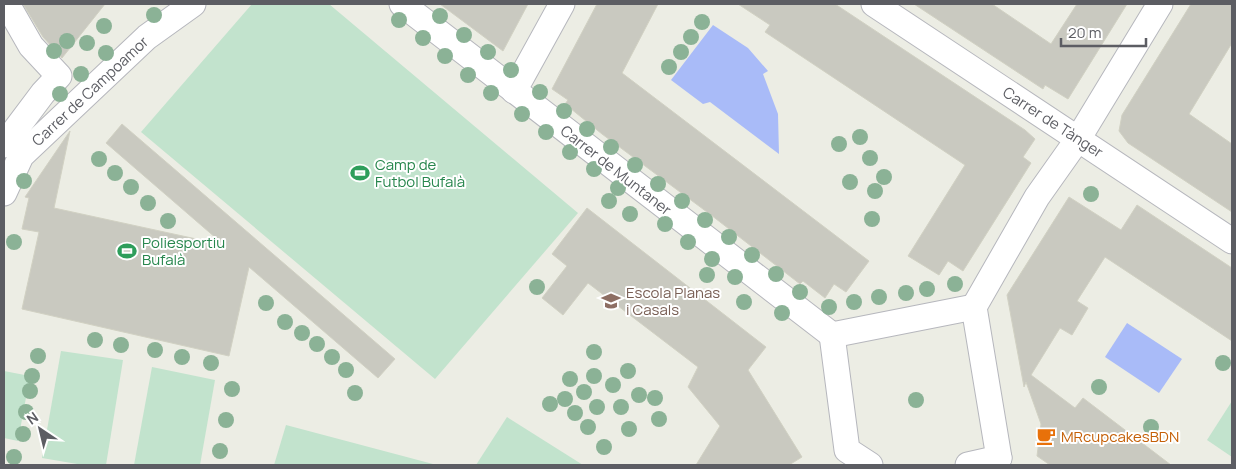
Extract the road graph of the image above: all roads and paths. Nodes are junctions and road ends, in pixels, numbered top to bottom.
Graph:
1 (5, 4) edge
2 (193, 4) edge
3 (402, 4) edge
4 (562, 4) edge
5 (874, 4) edge
6 (1160, 4) edge
7 (514, 91) junction
8 (1078, 139) junction
9 (4, 145) edge
10 (4, 193) edge
11 (1232, 241) edge
12 (974, 307) junction
13 (832, 335) junction
14 (842, 458) edge
15 (1004, 462) edge
16 (870, 465) edge
17 (968, 465) edge

1 - 9 street
2 - 10 street, Carrer de Campoamor
3 - 7 street, Carrer de Muntaner
4 - 7 street
5 - 8 street, Carrer de Tànger
6 - 8 street
7 - 13 street, Carrer de Muntaner
8 - 11 street, Carrer de Tànger
8 - 12 street
12 - 13 street
12 - 15 street
13 - 14 street
14 - 16 street
15 - 17 street

